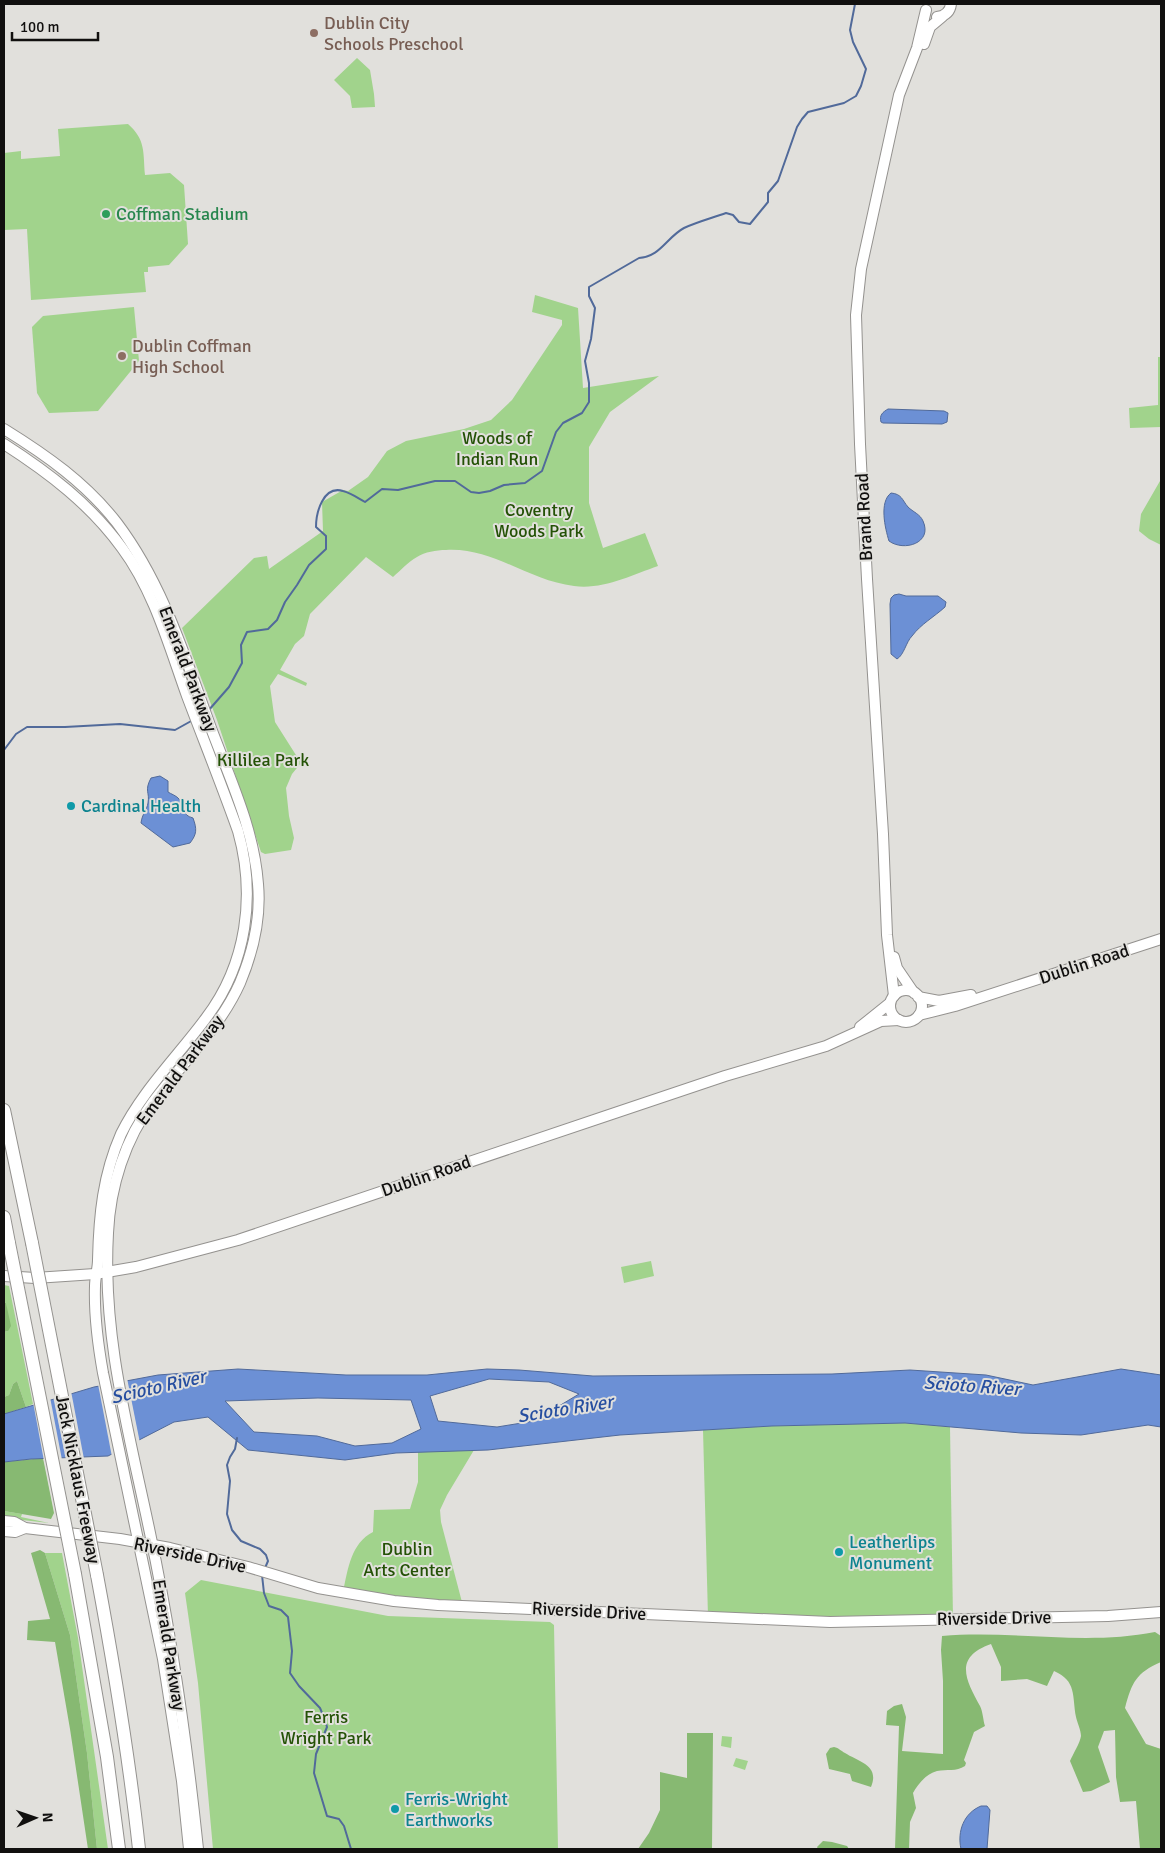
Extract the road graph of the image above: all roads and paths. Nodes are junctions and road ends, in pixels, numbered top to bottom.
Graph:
1 (951, 4) edge
2 (924, 6) edge
3 (942, 17) junction
4 (898, 104) junction
5 (4, 429) edge
6 (4, 444) edge
7 (887, 934) junction
8 (1161, 938) edge
9 (1007, 989) junction
10 (916, 995) junction
11 (892, 999) junction
12 (919, 1015) junction
13 (899, 1020) junction
14 (842, 1040) junction
15 (4, 1110) edge
16 (4, 1217) edge
17 (108, 1272) junction
18 (95, 1274) junction
19 (4, 1276) edge
20 (4, 1521) edge
21 (24, 1528) junction
22 (4, 1531) edge
23 (139, 1543) junction
24 (153, 1545) junction
25 (1161, 1612) edge
26 (119, 1849) edge
27 (139, 1849) edge
28 (189, 1849) edge
29 (198, 1849) edge

1 - 3 main road, Brand Road
2 - 3 main road
2 - 4 main road, Brand Road
3 - 4 main road, Brand Road
4 - 7 main road, Brand Road
5 - 17 main road, Emerald Parkway
6 - 18 main road, Emerald Parkway
7 - 10 main road, Brand Road
7 - 11 main road, Brand Road
8 - 9 main road, Dublin Road
9 - 10 main road, Dublin Road
9 - 12 main road, Dublin Road
10 - 11 main road
10 - 12 main road
11 - 13 main road
11 - 14 main road, Dublin Road
12 - 13 main road
13 - 14 main road, Dublin Road
14 - 17 main road, Dublin Road
15 - 27 highway, Jack Nicklaus Freeway, bridge
16 - 26 highway, Jack Nicklaus Freeway, bridge
17 - 18 main road, Dublin Road
17 - 24 main road, Emerald Parkway
18 - 19 main road, Dublin Road
18 - 23 main road, Emerald Parkway
20 - 21 main road, Riverside Drive
21 - 22 main road, Riverside Drive
21 - 23 main road, Riverside Drive
23 - 24 main road, Riverside Drive
23 - 28 main road, Emerald Parkway
24 - 25 main road, Riverside Drive
24 - 29 main road, Emerald Parkway

